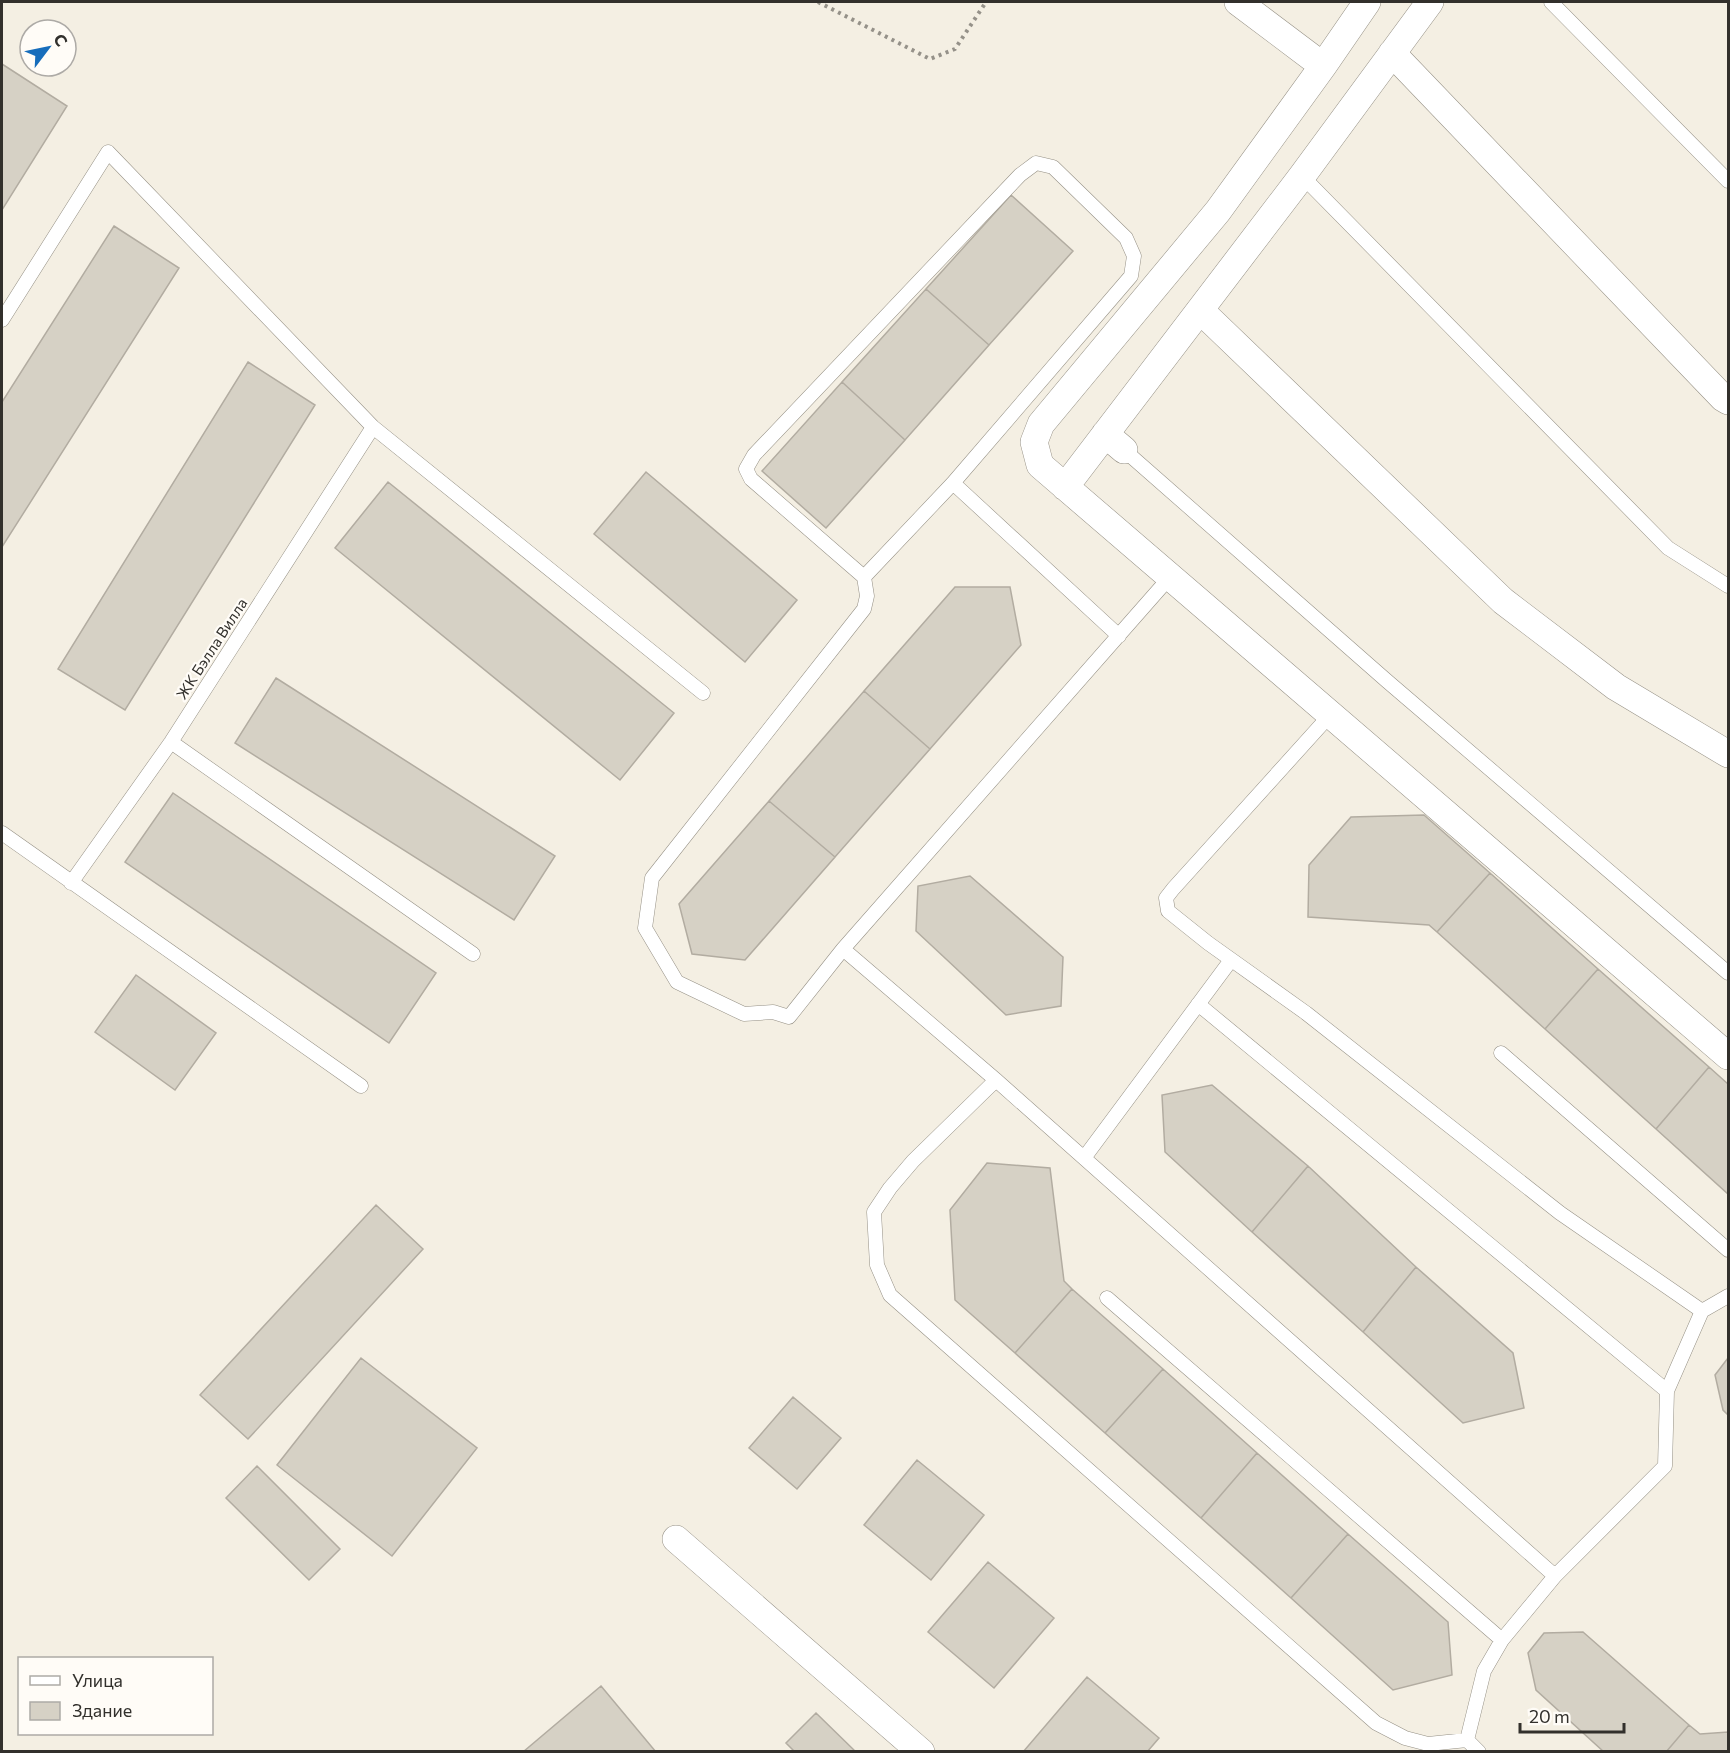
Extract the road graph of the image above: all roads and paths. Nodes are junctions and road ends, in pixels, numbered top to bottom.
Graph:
1 (818, 2) edge
2 (986, 2) edge
3 (1238, 2) edge
4 (1367, 2) edge
5 (1430, 2) edge
6 (1551, 2) edge
7 (1392, 53) junction
8 (1323, 66) junction
9 (1302, 176) junction
10 (1728, 181) edge
11 (1200, 310) junction
12 (2, 320) edge
13 (1728, 401) edge
14 (373, 428) junction
15 (1114, 442) junction
16 (953, 483) junction
17 (1065, 487) junction
18 (864, 577) junction
19 (1170, 577) junction
20 (1728, 586) edge
21 (1119, 636) junction
22 (704, 693) dead end
23 (1331, 714) junction
24 (171, 742) junction
25 (1728, 754) edge
26 (2, 833) edge
27 (71, 883) junction
28 (843, 949) junction
29 (473, 954) dead end
30 (1231, 960) junction
31 (1728, 973) edge
32 (1198, 1004) junction
33 (1501, 1053) dead end
34 (1728, 1056) edge
35 (996, 1080) junction
36 (361, 1086) dead end
37 (1084, 1158) junction
38 (1728, 1250) edge
39 (1728, 1296) edge
40 (1107, 1298) dead end
41 (1702, 1311) junction
42 (1666, 1391) junction
43 (676, 1539) dead end
44 (1555, 1576) junction
45 (1502, 1640) junction
46 (1467, 1740) junction
47 (921, 1752) edge
48 (1479, 1752) edge

1 - 2 path
3 - 8 street
4 - 8 street
5 - 7 street
6 - 10 lane
7 - 9 street
7 - 13 street
8 - 17 street
9 - 11 street
9 - 20 lane
11 - 15 street
11 - 25 street
12 - 14 lane
14 - 22 lane
14 - 24 lane, ЖК Бэлла Вилла
15 - 17 street
15 - 31 lane
16 - 18 lane
16 - 18 lane
16 - 21 lane
17 - 19 street
18 - 28 lane
19 - 21 lane
19 - 23 street
21 - 28 lane
23 - 30 lane
23 - 34 street
24 - 27 lane, ЖК Бэлла Вилла
24 - 29 lane
26 - 27 lane
27 - 36 lane
28 - 35 lane
30 - 32 lane
30 - 41 lane
32 - 37 lane
32 - 42 lane
33 - 38 lane
35 - 37 lane
35 - 46 lane
37 - 44 lane
39 - 41 lane
40 - 45 lane
41 - 42 lane
42 - 44 lane
43 - 47 street
44 - 45 lane
45 - 46 lane
46 - 48 lane

